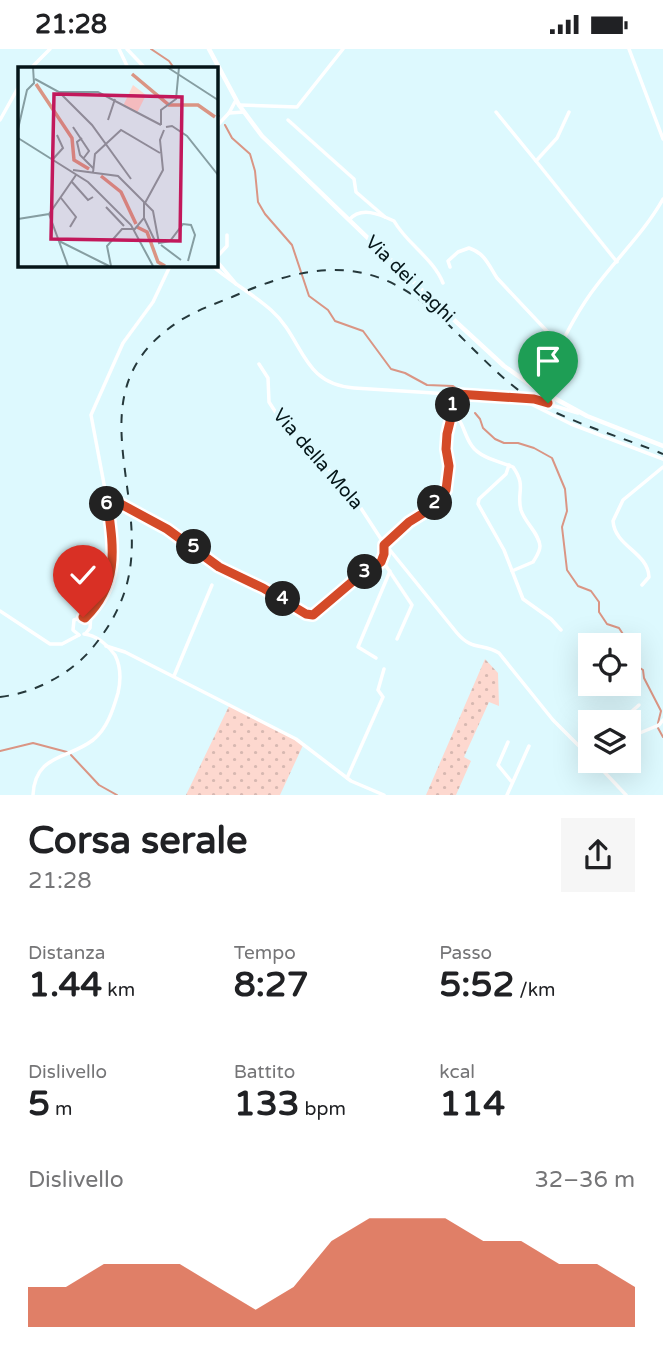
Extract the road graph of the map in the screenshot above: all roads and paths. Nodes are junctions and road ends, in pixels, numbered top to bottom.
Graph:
1 (50, 49) edge
2 (119, 49) edge
3 (127, 49) edge
4 (209, 49) edge
5 (343, 49) edge
6 (629, 49) edge
7 (32, 67) edge
8 (128, 67) edge
9 (144, 67) edge
10 (18, 88) edge
11 (238, 106) junction
12 (496, 112) dead end
13 (569, 112) dead end
14 (0, 120) edge
15 (288, 120) dead end
16 (217, 126) edge
17 (663, 139) edge
18 (536, 161) junction
19 (663, 199) edge
20 (385, 217) junction
21 (348, 221) junction
22 (227, 235) dead end
23 (217, 257) edge
24 (217, 261) edge
25 (617, 262) junction
26 (170, 266) edge
27 (212, 266) edge
28 (450, 267) dead end
29 (443, 283) dead end
30 (239, 287) junction
31 (560, 345) junction
32 (258, 364) dead end
33 (537, 390) junction
34 (457, 394) junction
35 (521, 399) junction
36 (451, 412) junction
37 (586, 416) junction
38 (663, 446) edge
39 (663, 459) edge
40 (509, 465) junction
41 (663, 467) edge
42 (107, 500) junction
43 (385, 544) junction
44 (382, 560) junction
45 (390, 571) junction
46 (512, 571) junction
47 (212, 585) dead end
48 (642, 585) dead end
49 (0, 611) edge
50 (87, 620) junction
51 (90, 628) junction
52 (73, 630) junction
53 (561, 630) dead end
54 (82, 635) junction
55 (93, 636) junction
56 (71, 639) junction
57 (397, 639) dead end
58 (106, 646) junction
59 (376, 658) dead end
60 (384, 669) dead end
61 (174, 676) junction
62 (639, 705) dead end
63 (633, 710) edge
64 (663, 720) edge
65 (641, 733) edge
66 (508, 742) dead end
67 (578, 745) edge
68 (529, 746) dead end
69 (606, 773) edge
70 (347, 778) junction
71 (512, 782) junction
72 (33, 795) edge
73 (384, 795) edge
74 (507, 795) edge
75 (626, 795) edge

1 - 7 street
2 - 8 street
3 - 9 street
4 - 11 main road, Via dei Laghi
5 - 11 street
6 - 17 street
10 - 14 street
11 - 16 street
11 - 21 main road, Via dei Laghi
12 - 18 street
13 - 18 street
15 - 20 street
18 - 25 street
19 - 25 street
20 - 21 street
20 - 29 street
21 - 33 main road, Via dei Laghi
22 - 23 street
24 - 30 street
25 - 31 street
26 - 42 street
27 - 30 street
28 - 31 street
30 - 34 street
31 - 33 street
32 - 43 street, Via della Mola
33 - 37 main road, Via dei Laghi
34 - 35 street
34 - 36 street
35 - 37 street
35 - 39 street
36 - 40 street
36 - 43 street
37 - 38 main road, Via dei Laghi
40 - 46 street
40 - 46 street
41 - 48 street
42 - 44 street
42 - 50 street
43 - 44 street
43 - 67 street, Via della Mola
44 - 45 street
45 - 57 street
45 - 59 street
46 - 53 street
47 - 61 street
49 - 56 street
50 - 51 street
50 - 52 street
51 - 54 street
51 - 55 street
52 - 54 street
52 - 56 street
54 - 55 street
54 - 56 street
55 - 58 street
58 - 61 street
58 - 72 street
60 - 70 street
61 - 70 street
62 - 63 street
64 - 65 street
66 - 71 street
68 - 71 street
69 - 75 street
70 - 73 street
71 - 74 street

